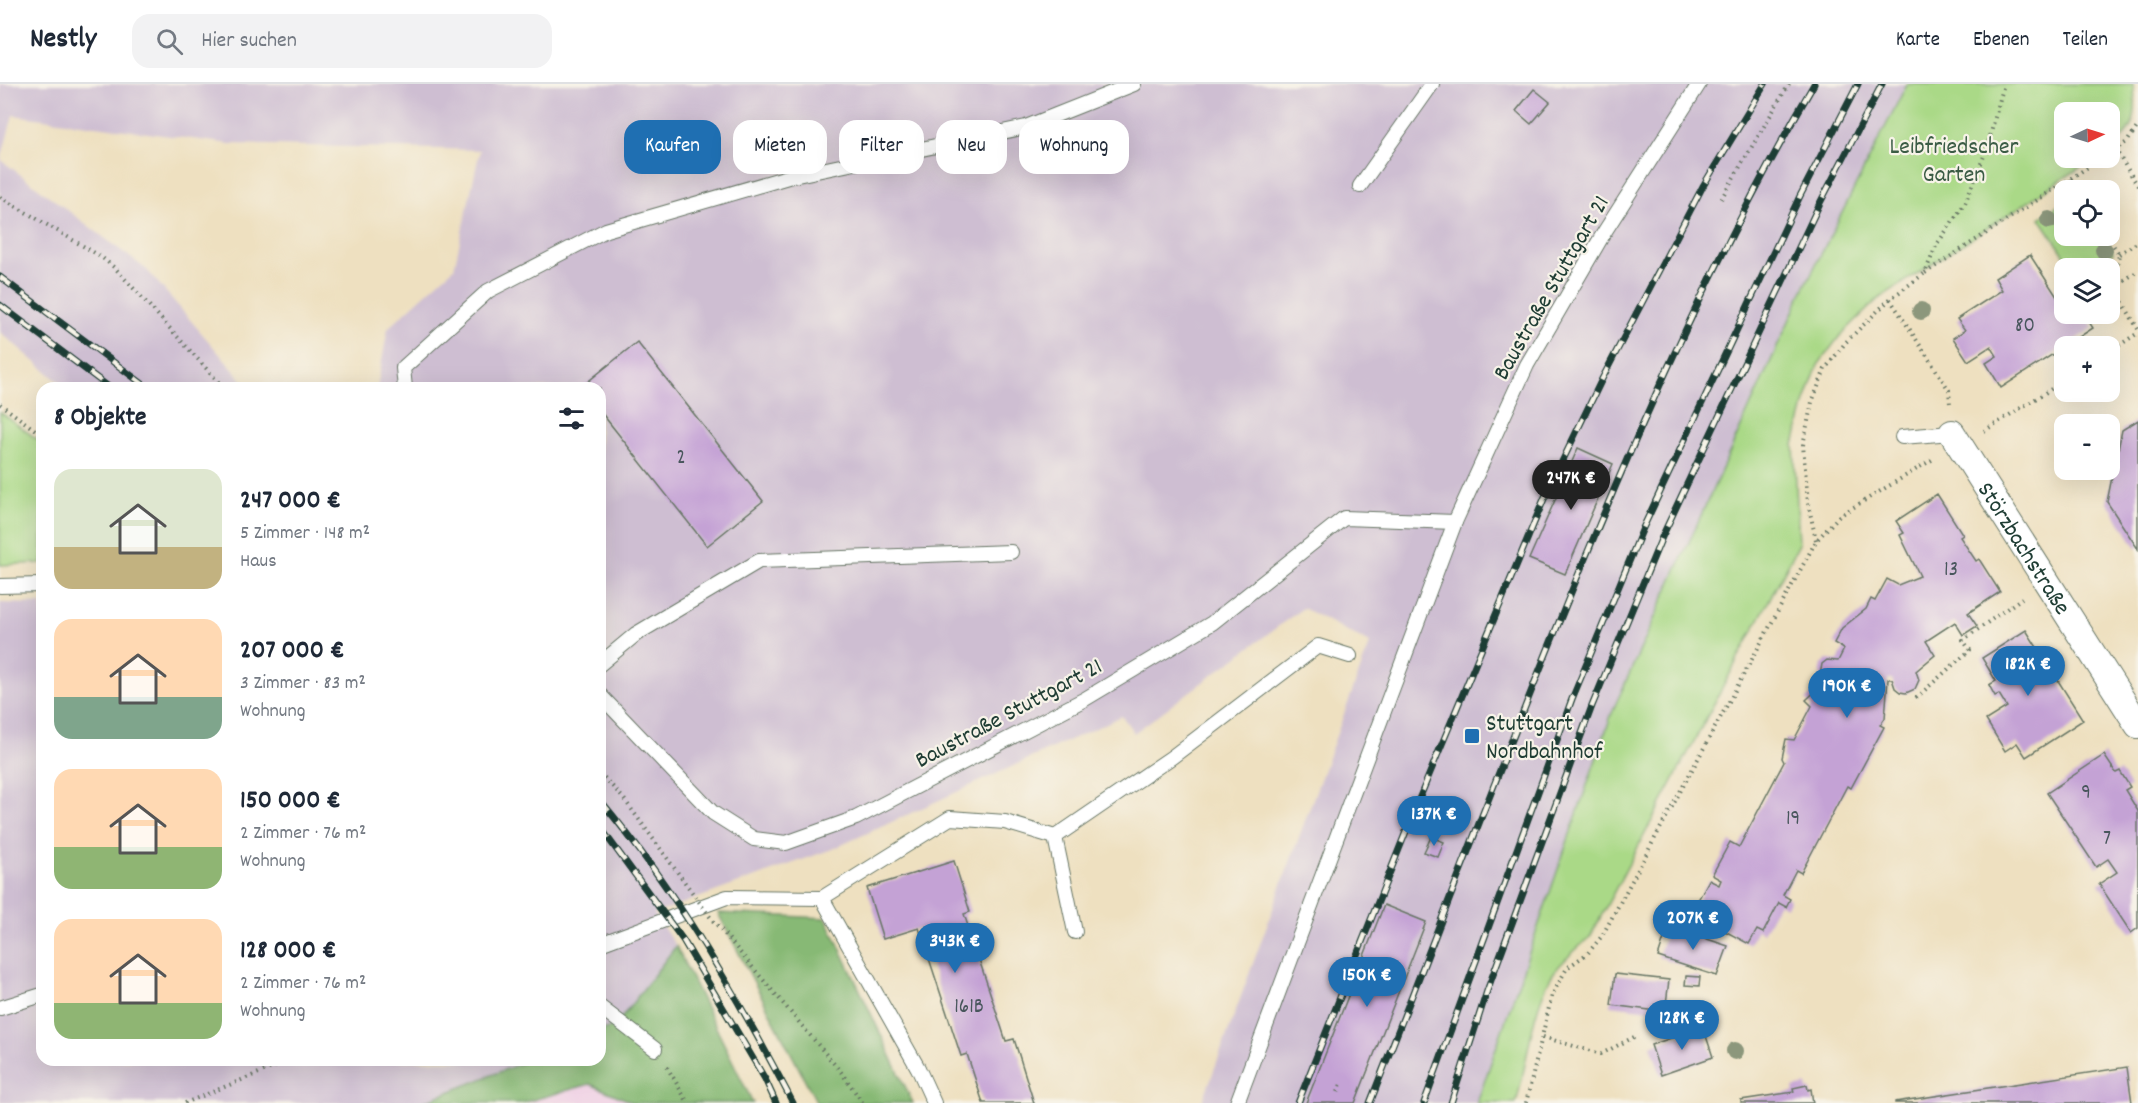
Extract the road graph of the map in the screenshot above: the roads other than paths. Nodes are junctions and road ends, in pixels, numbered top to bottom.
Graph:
1 (1134, 84) edge
2 (1432, 84) edge
3 (1699, 84) edge
4 (1360, 186) dead end
5 (404, 382) edge
6 (1902, 437) dead end
7 (1956, 438) joint
8 (1455, 522) junction
9 (1011, 552) dead end
10 (36, 585) edge
11 (0, 586) edge
12 (1350, 656) dead end
13 (606, 659) edge
14 (606, 701) edge
15 (2136, 718) edge
16 (1055, 837) junction
17 (822, 898) junction
18 (1075, 932) dead end
19 (606, 942) edge
20 (36, 997) edge
21 (0, 1008) edge
22 (606, 1012) edge
23 (655, 1049) road end
24 (934, 1103) edge
25 (1239, 1103) edge

1 - 5 lane
2 - 4 lane
3 - 8 lane, Baustraße Stuttgart 21
6 - 7 lane
7 - 15 street, Störzbachstraße
8 - 14 lane, Baustraße Stuttgart 21
8 - 25 lane, Baustraße Stuttgart 21
9 - 13 lane
10 - 11 lane
12 - 16 lane
16 - 17 lane
16 - 18 lane
17 - 19 lane
17 - 24 lane
20 - 21 lane
22 - 23 lane

